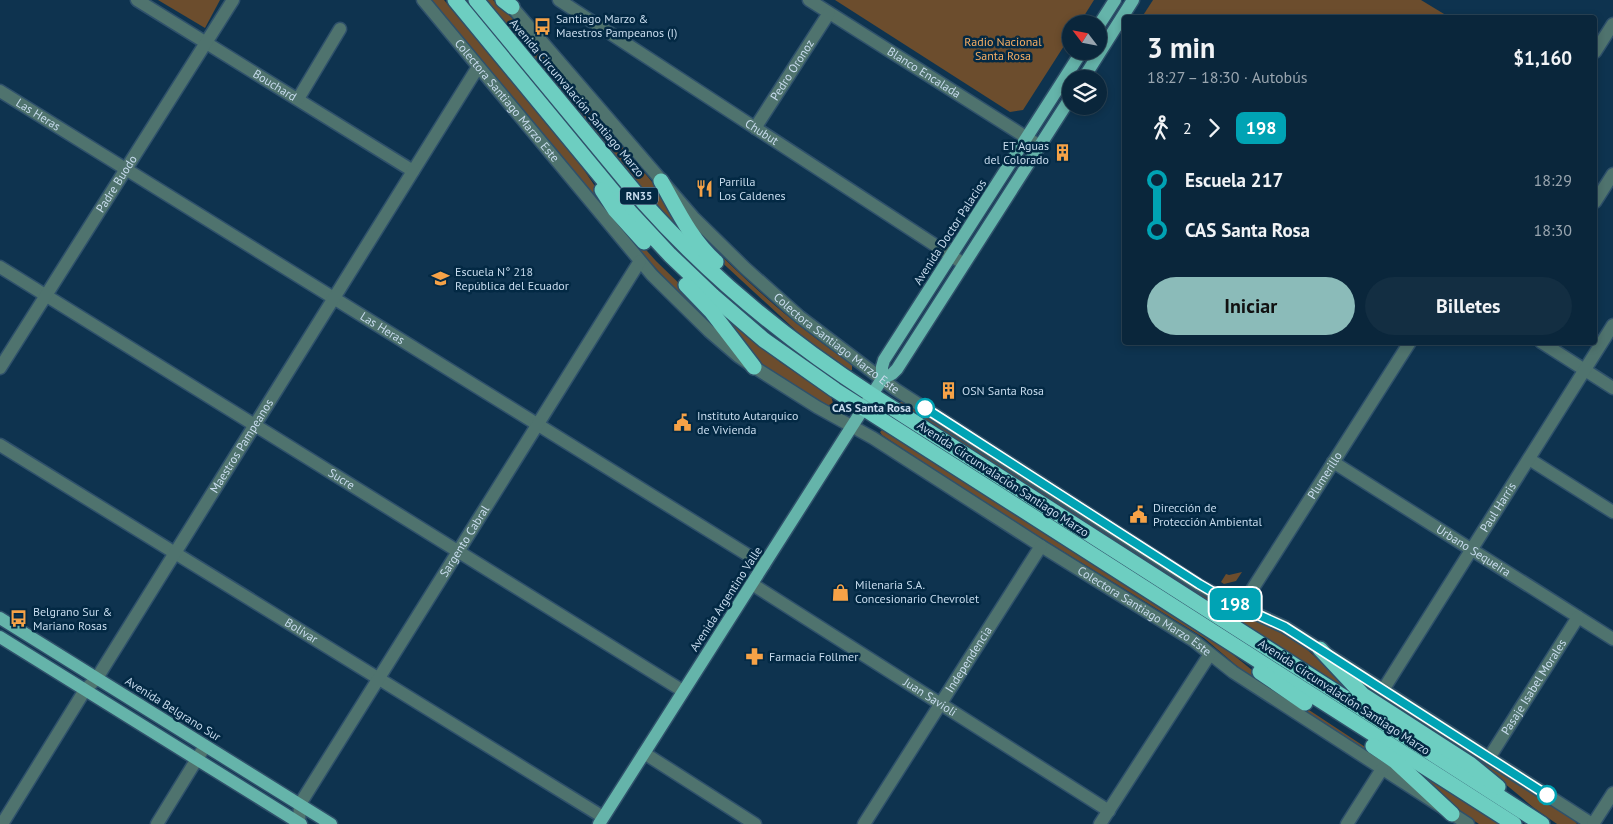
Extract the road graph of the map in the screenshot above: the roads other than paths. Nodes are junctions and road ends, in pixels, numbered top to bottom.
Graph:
1 (138, 0) edge
2 (233, 0) edge
3 (423, 0) edge
4 (455, 0) edge
5 (476, 0) edge
6 (559, 0) edge
7 (809, 0) edge
8 (1115, 0) edge
9 (1133, 0) edge
10 (510, 2) edge
11 (829, 12) junction
12 (1105, 15) edge
13 (1124, 15) edge
14 (1122, 17) edge
15 (1613, 24) edge
16 (340, 29) dead end
17 (206, 42) junction
18 (1597, 49) edge
19 (1076, 60) edge
20 (478, 67) junction
21 (1089, 70) edge
22 (0, 91) edge
23 (298, 99) junction
24 (1062, 111) edge
25 (755, 128) junction
26 (1026, 138) junction
27 (1040, 146) junction
28 (577, 148) junction
29 (126, 169) junction
30 (414, 171) junction
31 (1613, 174) edge
32 (661, 181) junction
33 (1597, 199) edge
34 (951, 256) junction
35 (640, 261) junction
36 (964, 264) junction
37 (0, 267) edge
38 (46, 295) junction
39 (334, 298) junction
40 (1613, 325) edge
41 (1408, 345) edge
42 (1546, 345) edge
43 (754, 367) junction
44 (829, 367) junction
45 (0, 368) edge
46 (1584, 370) junction
47 (882, 379) junction
48 (1613, 388) edge
49 (868, 402) junction
50 (538, 424) junction
51 (255, 425) junction
52 (853, 426) junction
53 (0, 445) edge
54 (1529, 459) junction
55 (1334, 462) junction
56 (1613, 512) edge
57 (1041, 546) junction
58 (1471, 550) junction
59 (458, 551) junction
60 (175, 552) junction
61 (764, 565) junction
62 (752, 584) junction
63 (1241, 607) junction
64 (1578, 617) junction
65 (0, 618) edge
66 (0, 637) edge
67 (1222, 637) junction
68 (1613, 640) edge
69 (1320, 649) junction
70 (1210, 654) junction
71 (96, 678) junction
72 (379, 678) junction
73 (86, 690) junction
74 (1383, 690) junction
75 (683, 691) junction
76 (941, 704) junction
77 (206, 746) junction
78 (644, 753) junction
79 (1489, 758) junction
80 (197, 759) junction
81 (1382, 769) junction
82 (1613, 793) edge
83 (300, 804) junction
84 (1109, 811) junction
85 (1452, 814) junction
86 (1519, 818) edge
87 (600, 822) edge
88 (2, 824) edge
89 (157, 824) edge
90 (300, 824) edge
91 (332, 824) edge
92 (755, 824) edge
93 (864, 824) edge
94 (1100, 824) edge
95 (1347, 824) edge
96 (1468, 824) edge
97 (1542, 824) edge
98 (1593, 824) edge

1 - 17 street, Bouchard
2 - 17 street, Padre Buodo
3 - 20 street, Colectora Santiago Marzo Este
4 - 28 highway, Avenida Circunvalación Santiago Marzo / RN35
5 - 44 highway, Avenida Circunvalación Santiago Marzo / RN35
6 - 25 street, Chubut
7 - 11 street, Blanco Encalada
8 - 12 main road
9 - 13 main road
10 - 32 street, Colectora Santiago Marzo Este
11 - 25 street, Pedro Oronoz
11 - 26 street, Blanco Encalada
14 - 21 main road
15 - 18 street
16 - 23 street
17 - 23 street, Bouchard
17 - 29 street, Padre Buodo
19 - 26 main road, Avenida Doctor Palacios
20 - 30 street, Maestros Pampeanos
20 - 35 street, Colectora Santiago Marzo Este
22 - 29 street, Las Heras
23 - 30 street, Bouchard
24 - 27 main road, Avenida Doctor Palacios
25 - 34 street, Chubut
26 - 27 street, Blanco Encalada
26 - 34 main road, Avenida Doctor Palacios
27 - 36 main road, Avenida Doctor Palacios
28 - 43 highway
28 - 49 highway, Avenida Circunvalación Santiago Marzo / RN35
29 - 38 street, Padre Buodo
29 - 39 street, Las Heras
30 - 39 street, Maestros Pampeanos
31 - 33 street
32 - 44 highway
32 - 47 street, Colectora Santiago Marzo Este
34 - 36 street, Chubut
34 - 47 main road, Avenida Doctor Palacios
35 - 43 street, Colectora Santiago Marzo Este
35 - 50 street, Sargento Cabral
36 - 47 main road, Avenida Doctor Palacios
37 - 38 street, Sucre
38 - 45 street, Padre Buodo
38 - 51 street, Sucre
39 - 50 street, Las Heras
39 - 51 street, Maestros Pampeanos
40 - 46 street, Paul Harris
41 - 55 street, Plumerillo
42 - 46 street
43 - 52 street, Colectora Santiago Marzo Este
44 - 49 highway, Avenida Circunvalación Santiago Marzo / RN35
46 - 48 street
46 - 54 street, Paul Harris
47 - 49 main road, Avenida Doctor Palacios
47 - 63 street, Colectora Santiago Marzo Este
49 - 52 main road, Avenida Argentino Valle
49 - 67 highway, Avenida Circunvalación Santiago Marzo / RN35
49 - 86 highway, Avenida Circunvalación Santiago Marzo / RN35
50 - 59 street, Sargento Cabral
50 - 61 street, Las Heras
51 - 59 street, Sucre
51 - 60 street, Maestros Pampeanos
52 - 57 street, Colectora Santiago Marzo Este
52 - 61 main road, Avenida Argentino Valle
53 - 60 street, Bolívar
54 - 56 street
54 - 58 street, Paul Harris
55 - 58 street, Urbano Sequeira
55 - 63 street, Plumerillo
57 - 70 street, Colectora Santiago Marzo Este
57 - 76 street, Independencia
58 - 64 street, Urbano Sequeira
58 - 74 street, Paul Harris
59 - 72 street, Sargento Cabral
59 - 75 street, Sucre
60 - 71 street, Maestros Pampeanos
60 - 72 street, Bolívar
61 - 62 main road, Avenida Argentino Valle
62 - 75 main road, Avenida Argentino Valle
62 - 76 street, Juan Savioli
63 - 69 street, Colectora Santiago Marzo Este
64 - 68 street, Urbano Sequeira
64 - 79 street, Pasaje Isabel Morales
65 - 71 main road, Avenida Belgrano Sur
66 - 73 main road
67 - 85 highway
67 - 86 highway, Avenida Circunvalación Santiago Marzo / RN35
69 - 74 street, Colectora Santiago Marzo Este
69 - 86 highway
70 - 81 street, Colectora Santiago Marzo Este
70 - 84 street
71 - 73 street, Maestros Pampeanos
71 - 77 main road, Avenida Belgrano Sur
72 - 83 street, Sargento Cabral
72 - 87 street, Bolívar
73 - 80 main road
73 - 88 street, Maestros Pampeanos
74 - 79 street, Colectora Santiago Marzo Este
75 - 78 main road, Avenida Argentino Valle
76 - 84 street, Juan Savioli
76 - 93 street, Independencia
77 - 80 street
77 - 83 main road, Avenida Belgrano Sur
78 - 87 main road, Avenida Argentino Valle
78 - 92 street
79 - 98 street, Colectora Santiago Marzo Este
80 - 89 street
80 - 90 main road
81 - 85 street, Colectora Santiago Marzo Este
81 - 95 street
82 - 98 street
83 - 90 street, Sargento Cabral
83 - 91 main road, Avenida Belgrano Sur
84 - 94 street
85 - 96 street, Colectora Santiago Marzo Este
86 - 97 highway, Avenida Circunvalación Santiago Marzo / RN35

